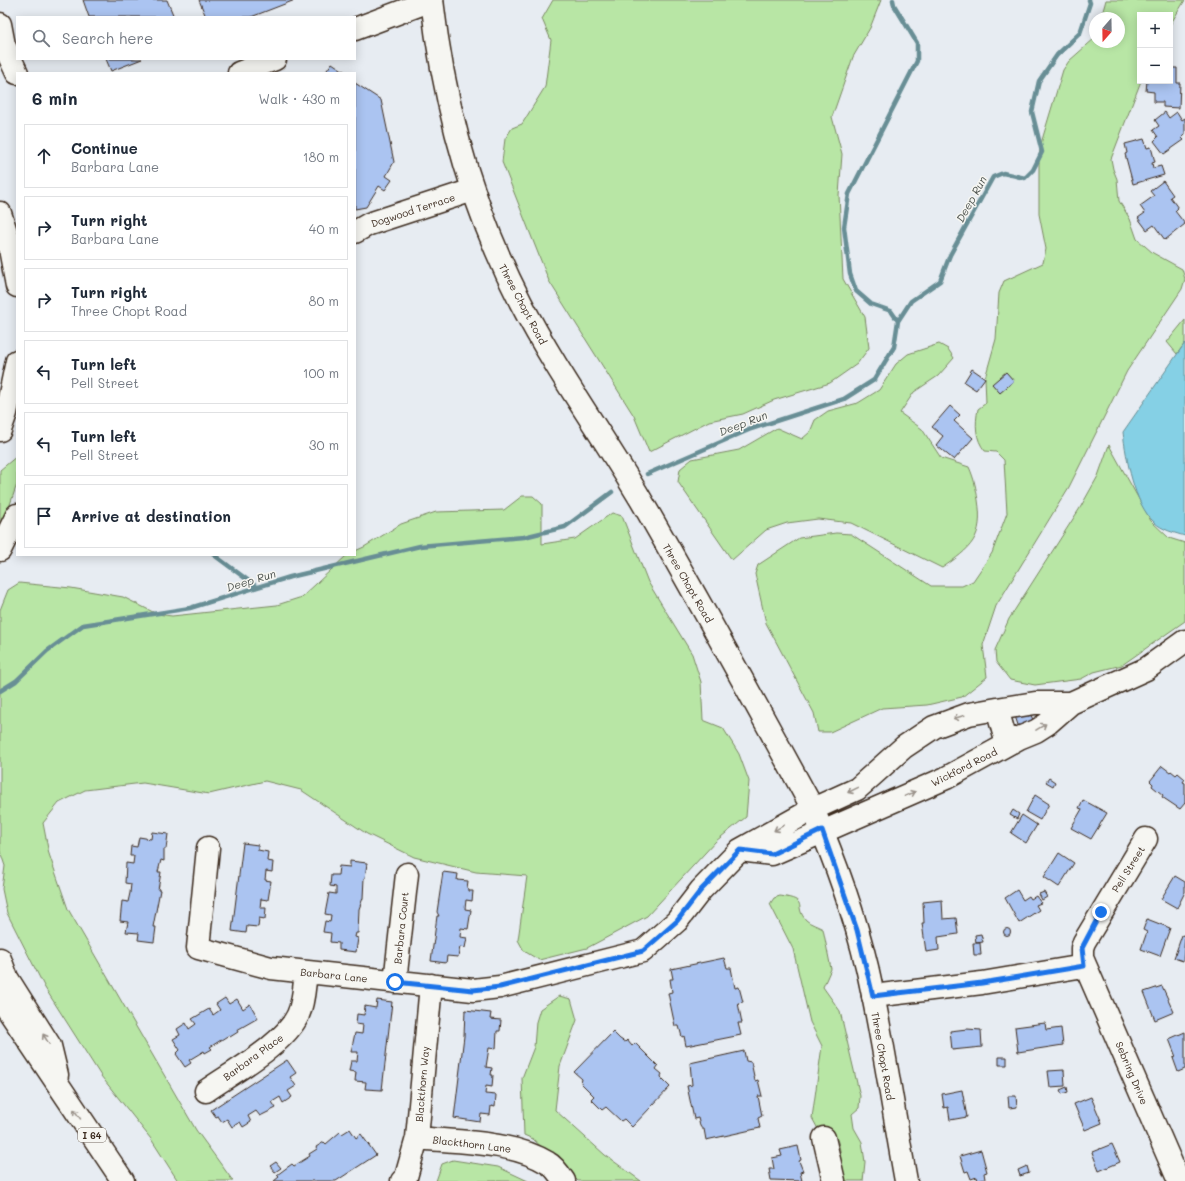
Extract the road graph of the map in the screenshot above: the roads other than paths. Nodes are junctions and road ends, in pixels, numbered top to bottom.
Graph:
1 (432, 0) edge
2 (0, 24) edge
3 (356, 29) edge
4 (272, 60) edge
5 (17, 72) edge
6 (242, 72) edge
7 (473, 190) junction
8 (0, 213) edge
9 (356, 231) edge
10 (16, 281) edge
11 (16, 366) edge
12 (0, 430) edge
13 (16, 517) edge
14 (0, 550) edge
15 (1185, 641) edge
16 (1071, 703) junction
17 (997, 709) junction
18 (1007, 744) junction
19 (813, 809) junction
20 (822, 830) junction
21 (1146, 839) dead end
22 (208, 848) dead end
23 (740, 850) junction
24 (407, 874) dead end
25 (0, 959) edge
26 (1084, 966) junction
27 (306, 972) junction
28 (395, 982) junction
29 (431, 985) junction
30 (873, 996) junction
31 (0, 998) edge
32 (60, 1090) junction
33 (206, 1091) dead end
34 (417, 1138) junction
35 (824, 1138) dead end
36 (123, 1181) edge
37 (402, 1181) edge
38 (564, 1181) edge
39 (834, 1181) edge
40 (906, 1181) edge
41 (1179, 1181) edge

1 - 3 main road
1 - 7 main road, Three Chopt Road
2 - 5 main road
4 - 6 main road
7 - 9 main road, Dogwood Terrace
7 - 19 main road, Three Chopt Road
8 - 10 main road
11 - 12 main road
13 - 14 main road
15 - 16 main road
16 - 17 main road
18 -> 16 main road
17 - 18 main road, Wickford Road
17 -> 19 main road
20 -> 18 main road, Wickford Road
19 - 20 main road, Three Chopt Road
19 -> 23 main road, Barbara Lane
20 - 23 main road
20 - 30 main road, Three Chopt Road
21 - 26 main road, Pell Street
22 - 27 main road, Barbara Lane
23 - 29 main road, Barbara Lane
24 - 28 main road, Barbara Court
32 -> 25 main road
26 - 30 main road
26 - 41 main road, Sebring Drive
27 - 28 main road, Barbara Lane
27 - 33 main road, Barbara Place
28 - 29 main road, Barbara Lane
29 - 34 main road, Blackthorn Way
30 - 40 main road, Three Chopt Road
31 - 32 main road, I 64
36 -> 32 main road, I 64
34 - 37 main road, Blackthorn Way
34 - 38 main road, Blackthorn Lane
35 - 39 main road

